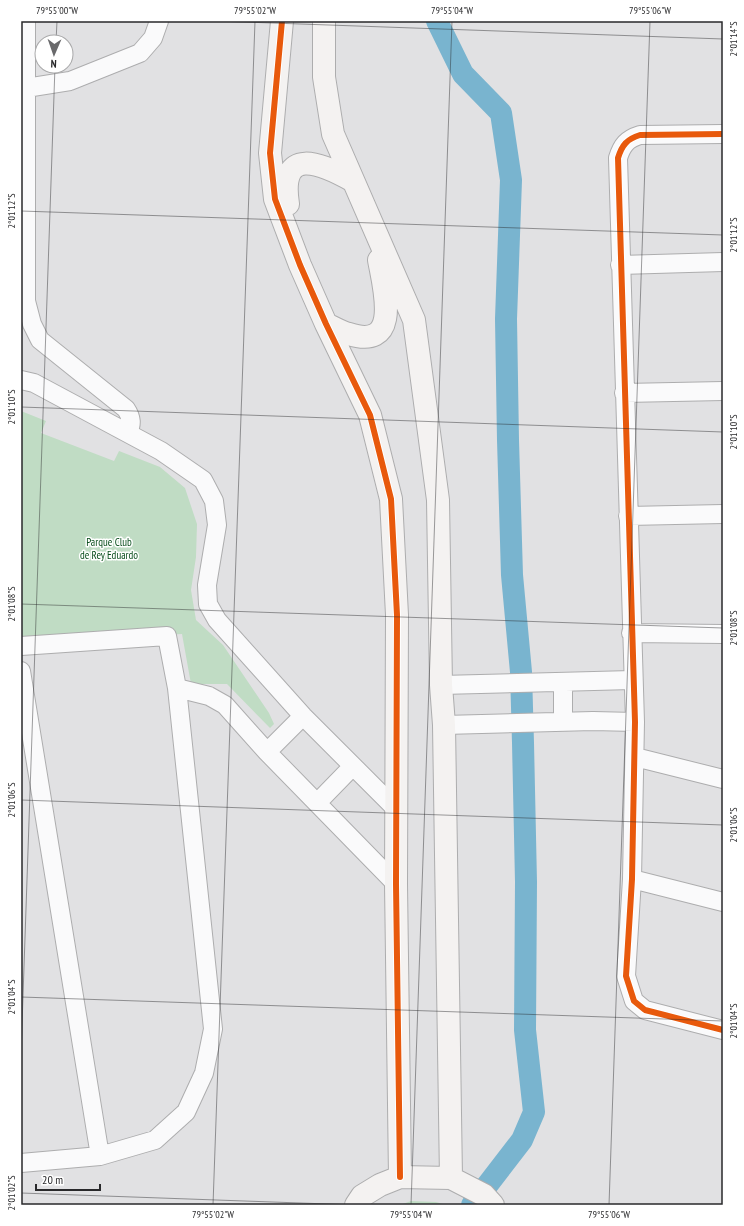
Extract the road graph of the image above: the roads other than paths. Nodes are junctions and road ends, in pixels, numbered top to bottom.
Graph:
1 (26, 21) edge
2 (158, 21) edge
3 (282, 21) edge
4 (324, 21) edge
5 (26, 88) junction
6 (723, 134) edge
7 (353, 181) junction
8 (371, 218) junction
9 (723, 262) edge
10 (620, 264) junction
11 (300, 265) junction
12 (326, 324) junction
13 (21, 380) edge
14 (723, 392) edge
15 (624, 393) junction
16 (128, 433) junction
17 (723, 514) edge
18 (628, 516) junction
19 (631, 633) junction
20 (723, 634) edge
21 (21, 646) edge
22 (21, 671) edge
23 (632, 680) junction
24 (563, 683) junction
25 (442, 685) junction
26 (177, 688) junction
27 (303, 716) junction
28 (563, 721) junction
29 (634, 722) junction
30 (444, 725) junction
31 (267, 752) junction
32 (635, 757) junction
33 (353, 766) junction
34 (723, 779) edge
35 (317, 803) junction
36 (397, 810) junction
37 (632, 879) junction
38 (396, 884) junction
39 (723, 902) edge
40 (723, 1030) edge
41 (100, 1156) junction
42 (21, 1163) edge
43 (400, 1177) junction
44 (451, 1178) junction
45 (359, 1201) edge
46 (342, 1205) edge
47 (493, 1205) edge

1 - 5 street
2 - 5 street
3 - 11 street
4 - 7 street
5 - 16 street
6 - 10 street
7 - 8 street
7 - 11 street
8 - 12 street
8 - 25 street
9 - 10 street
10 - 15 street
11 - 12 street
12 - 36 street
13 - 16 street
14 - 15 street
15 - 18 street
16 - 27 street
17 - 18 street
18 - 19 street
19 - 20 street
19 - 23 street
21 - 26 street
22 - 41 street
23 - 24 street
23 - 29 street
24 - 25 street
24 - 28 street
25 - 30 street
26 - 31 street
26 - 41 street
27 - 31 street
27 - 33 street
28 - 29 street
28 - 30 street
29 - 32 street
30 - 44 street
31 - 35 street
32 - 34 street
32 - 37 street
33 - 35 street
33 - 36 street
35 - 38 street
36 - 38 street
37 - 39 street
37 - 40 street
38 - 43 street
41 - 42 street
43 - 44 street
43 - 45 street
44 - 47 street
45 - 46 street

